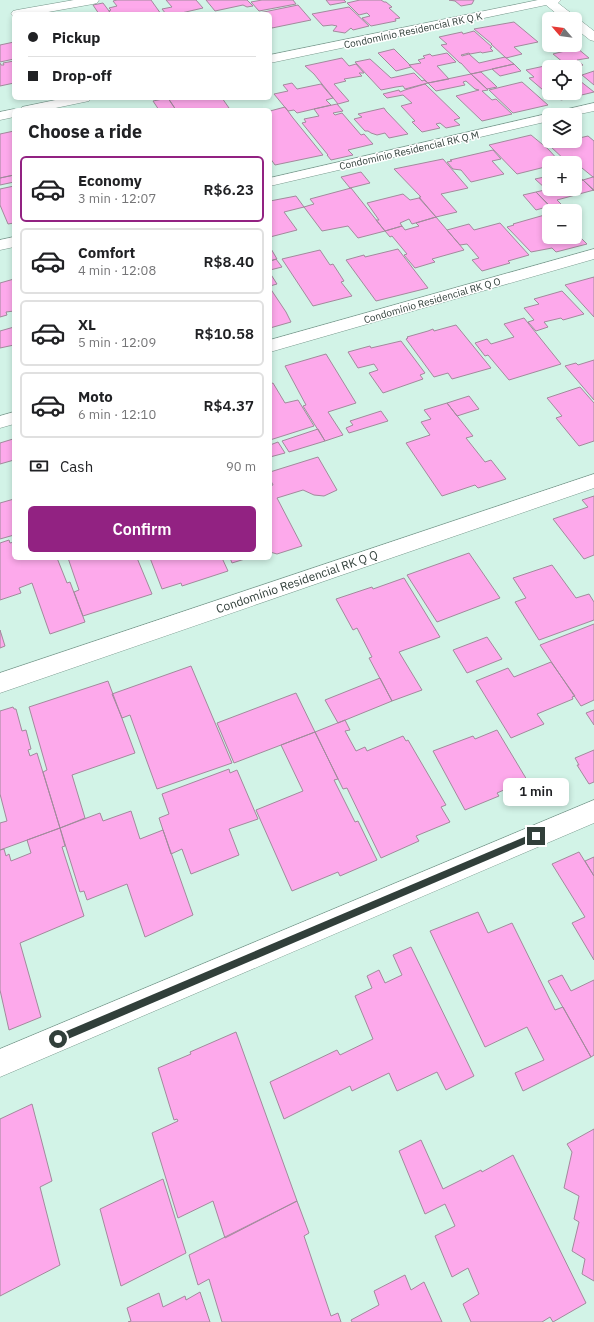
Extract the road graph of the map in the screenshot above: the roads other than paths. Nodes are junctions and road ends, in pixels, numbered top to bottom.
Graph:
1 (93, 0) edge
2 (552, 1) edge
3 (29, 12) edge
4 (564, 12) edge
5 (582, 28) edge
6 (594, 37) edge
7 (272, 59) edge
8 (74, 100) edge
9 (36, 108) edge
10 (12, 113) edge
11 (0, 116) edge
12 (542, 119) edge
13 (272, 182) edge
14 (12, 242) edge
15 (0, 245) edge
16 (594, 254) edge
17 (272, 345) edge
18 (12, 419) edge
19 (0, 422) edge
20 (594, 481) edge
21 (0, 683) edge
22 (594, 811) edge
23 (0, 1063) edge

1 - 3 street
2 - 4 street
2 - 7 street, Condomínio Residencial RK Q K
5 - 6 street
8 - 9 street
10 - 11 street
12 - 13 street, Condomínio Residencial RK Q M
14 - 15 street
16 - 17 street, Condomínio Residencial RK Q O
18 - 19 street
20 - 21 street, Condomínio Residencial RK Q Q
22 - 23 street

